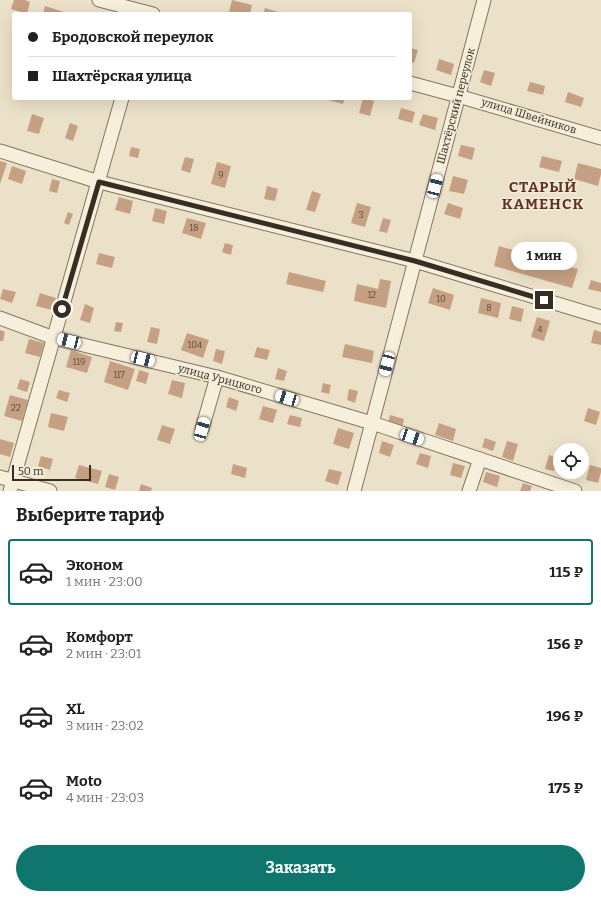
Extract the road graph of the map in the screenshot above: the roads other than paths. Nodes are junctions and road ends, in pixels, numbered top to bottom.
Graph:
1 (99, 0) edge
2 (484, 0) edge
3 (148, 10) edge
4 (412, 84) edge
5 (458, 96) junction
6 (121, 100) edge
7 (601, 138) edge
8 (0, 151) edge
9 (99, 182) junction
10 (415, 261) junction
11 (601, 317) edge
12 (0, 318) edge
13 (54, 338) junction
14 (217, 377) junction
15 (372, 423) junction
16 (202, 429) dead end
17 (480, 459) junction
18 (8, 483) edge
19 (50, 491) edge
20 (354, 491) edge
21 (469, 491) edge
22 (574, 491) edge

1 - 3 street
2 - 5 street, Шахтёрский переулок
4 - 5 street, улица Швейников
5 - 7 street, улица Швейников
5 - 10 street, Шахтёрский переулок
6 - 9 street
8 - 9 street
9 - 10 street
9 - 13 street
10 - 11 street
10 - 15 street, Шахтёрский переулок
12 - 13 street, улица Урицкого
13 - 14 street, улица Урицкого
13 - 18 street
14 - 15 street, улица Урицкого
14 - 16 street
15 - 17 street, улица Урицкого
15 - 20 street, Шахтёрский переулок
17 - 21 street
17 - 22 street, улица Урицкого
18 - 19 street

